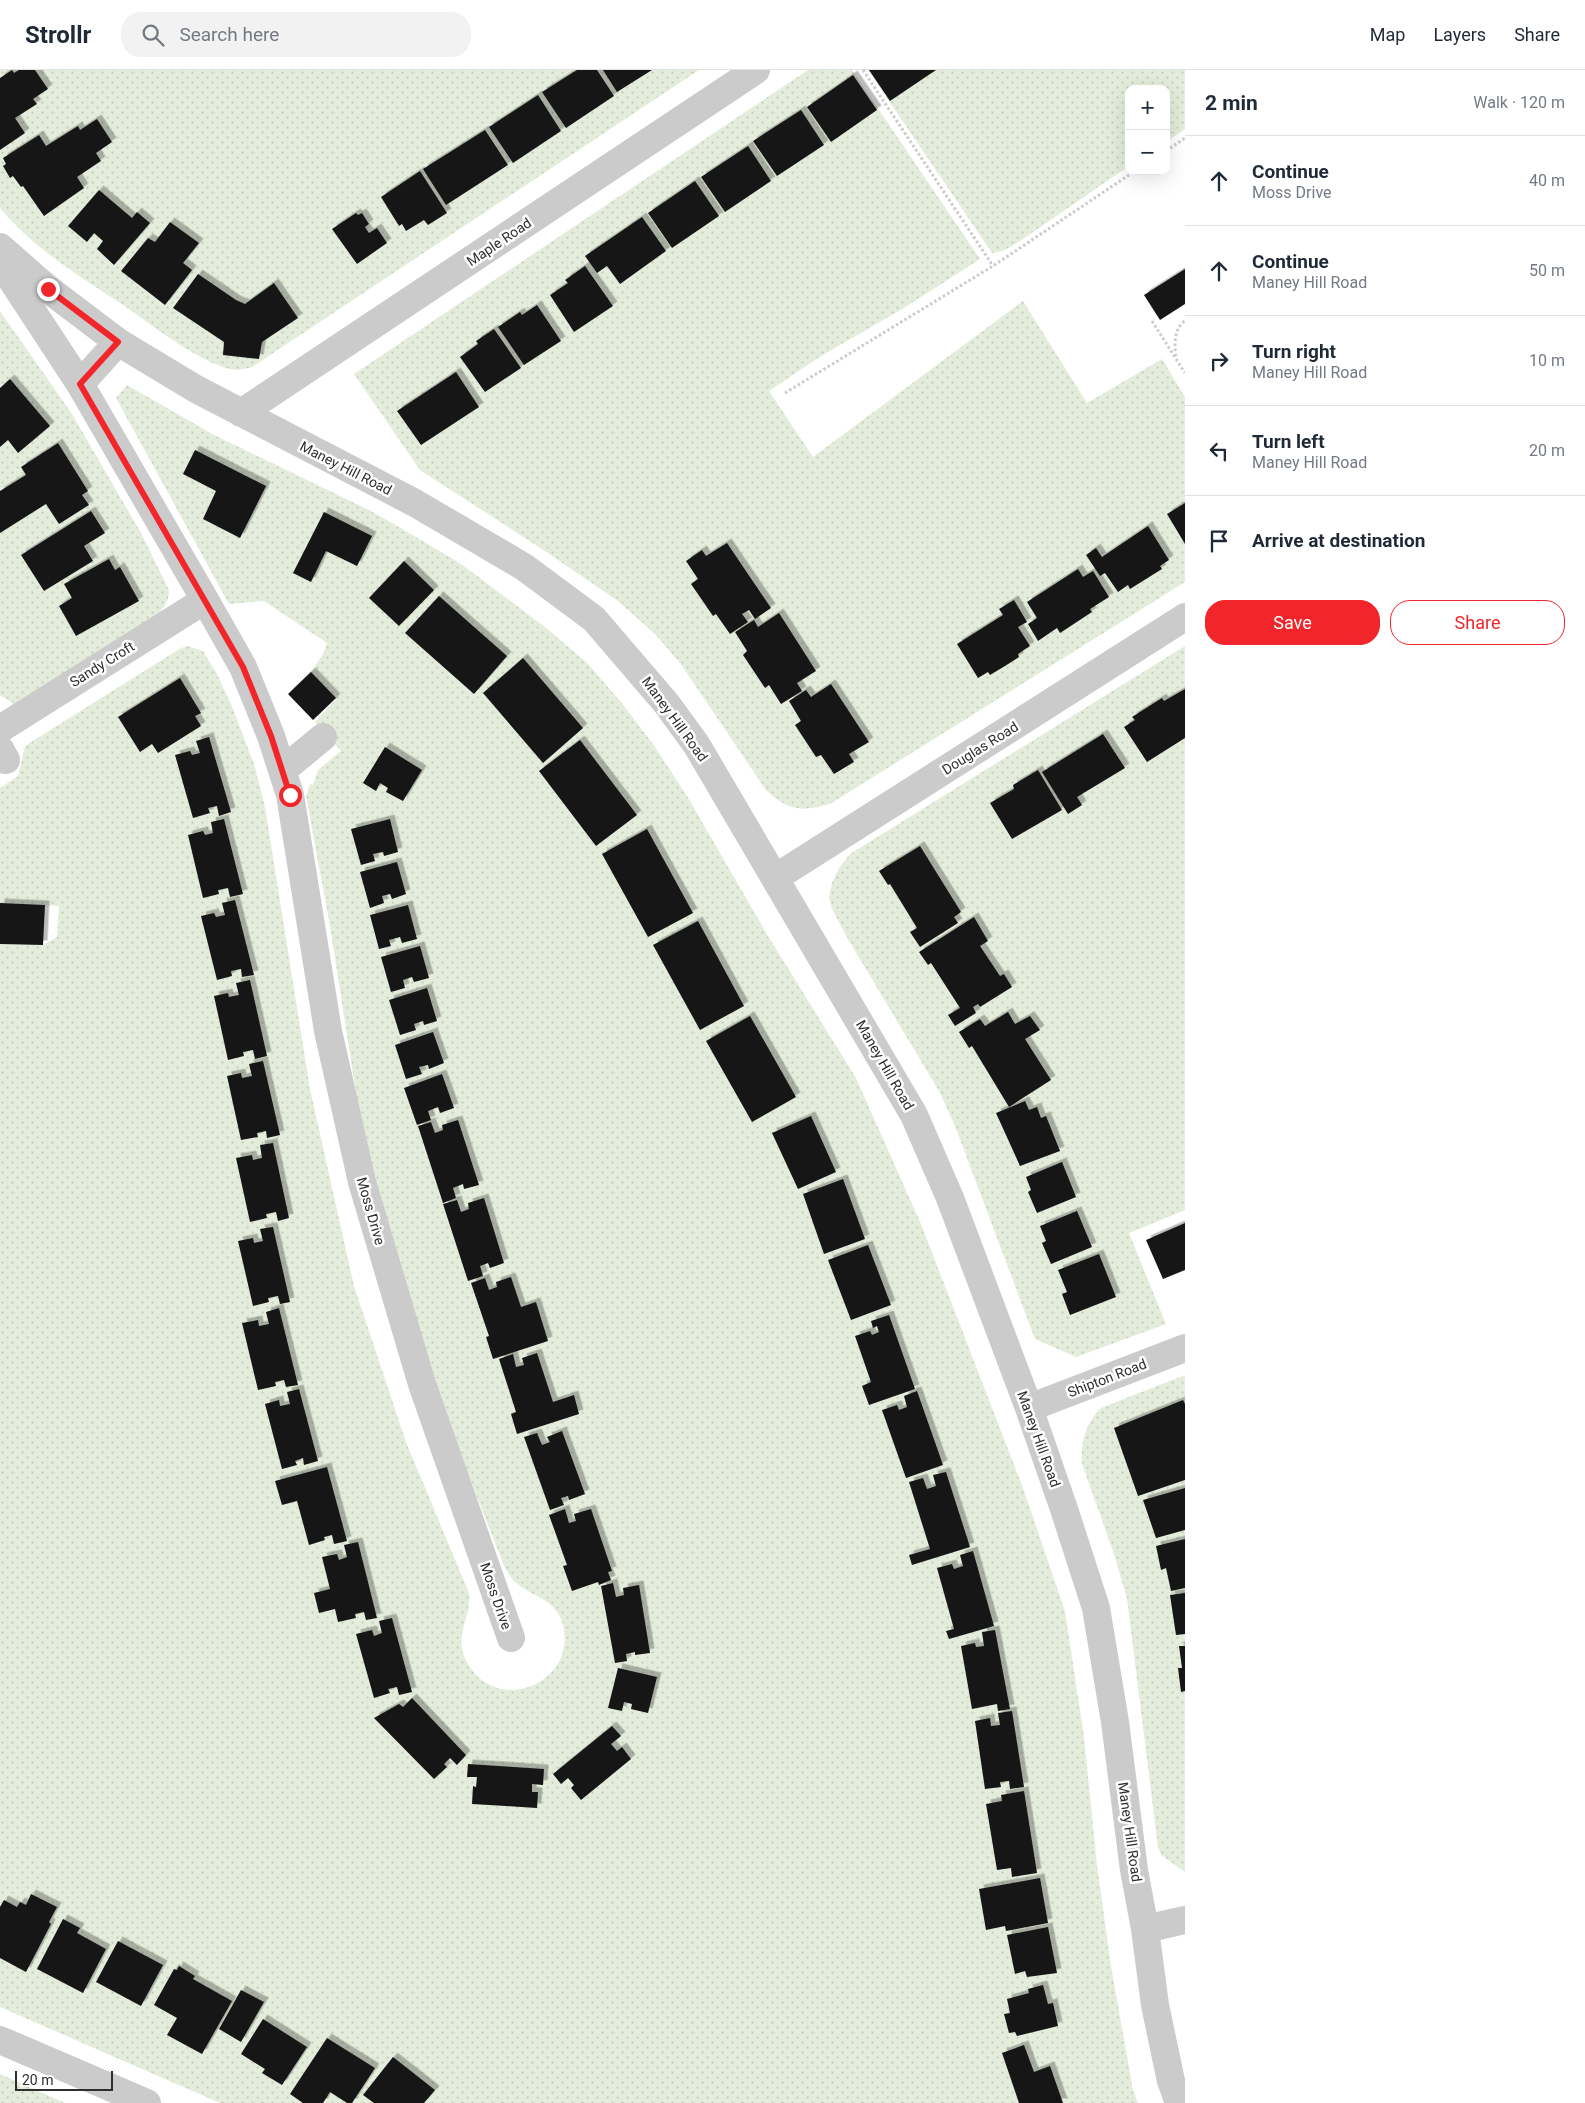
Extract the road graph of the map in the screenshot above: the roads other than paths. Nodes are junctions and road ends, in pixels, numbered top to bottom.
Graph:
1 (756, 70) edge
2 (0, 247) edge
3 (0, 262) edge
4 (118, 342) junction
5 (80, 384) junction
6 (241, 413) junction
7 (205, 600) junction
8 (1185, 617) edge
9 (0, 729) edge
10 (323, 737) dead end
11 (282, 770) junction
12 (775, 878) junction
13 (1185, 1348) edge
14 (1029, 1408) junction
15 (511, 1638) dead end
16 (1185, 1920) edge
17 (1145, 1929) junction
18 (0, 2040) edge
19 (147, 2103) edge
20 (1179, 2103) edge

1 - 6 street, Maple Road
2 - 4 street, Maney Hill Road
3 - 5 street
4 - 5 street
4 - 6 street, Maney Hill Road
5 - 7 street
6 - 12 street, Maney Hill Road
7 - 9 street, Sandy Croft
7 - 11 street, Moss Drive
8 - 12 street, Douglas Road
10 - 11 street
11 - 15 street, Moss Drive
12 - 14 street, Maney Hill Road
13 - 14 street, Shipton Road
14 - 17 street, Maney Hill Road
16 - 17 street
17 - 20 street, Maney Hill Road
18 - 19 street

